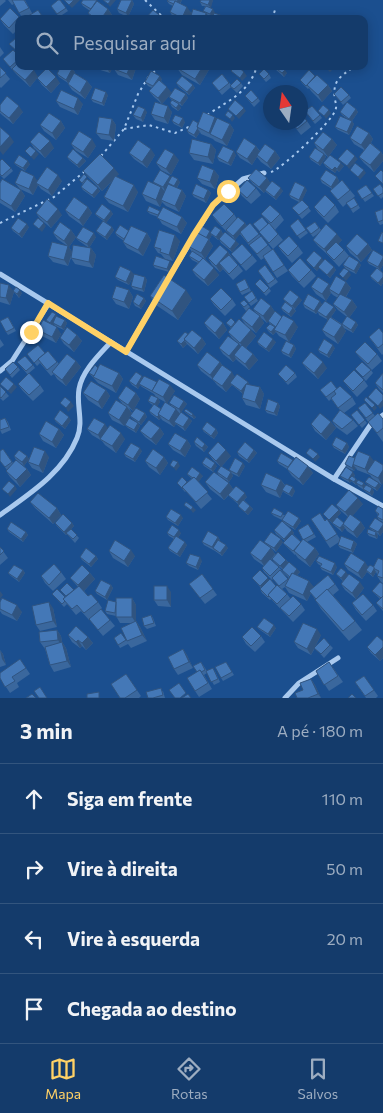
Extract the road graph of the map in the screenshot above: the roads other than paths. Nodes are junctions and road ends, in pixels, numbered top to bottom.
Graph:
1 (264, 173) edge
2 (0, 274) edge
3 (164, 286) edge
4 (159, 294) edge
5 (48, 303) junction
6 (111, 342) junction
7 (126, 352) junction
8 (0, 371) edge
9 (383, 415) edge
10 (334, 479) junction
11 (383, 506) edge
12 (0, 515) edge
13 (338, 658) dead end
14 (285, 698) edge

1 - 3 street
2 - 5 street
4 - 7 street
5 - 6 street
5 - 8 street
6 - 7 street
6 - 12 street
7 - 10 street
9 - 10 street
10 - 11 street
13 - 14 street

